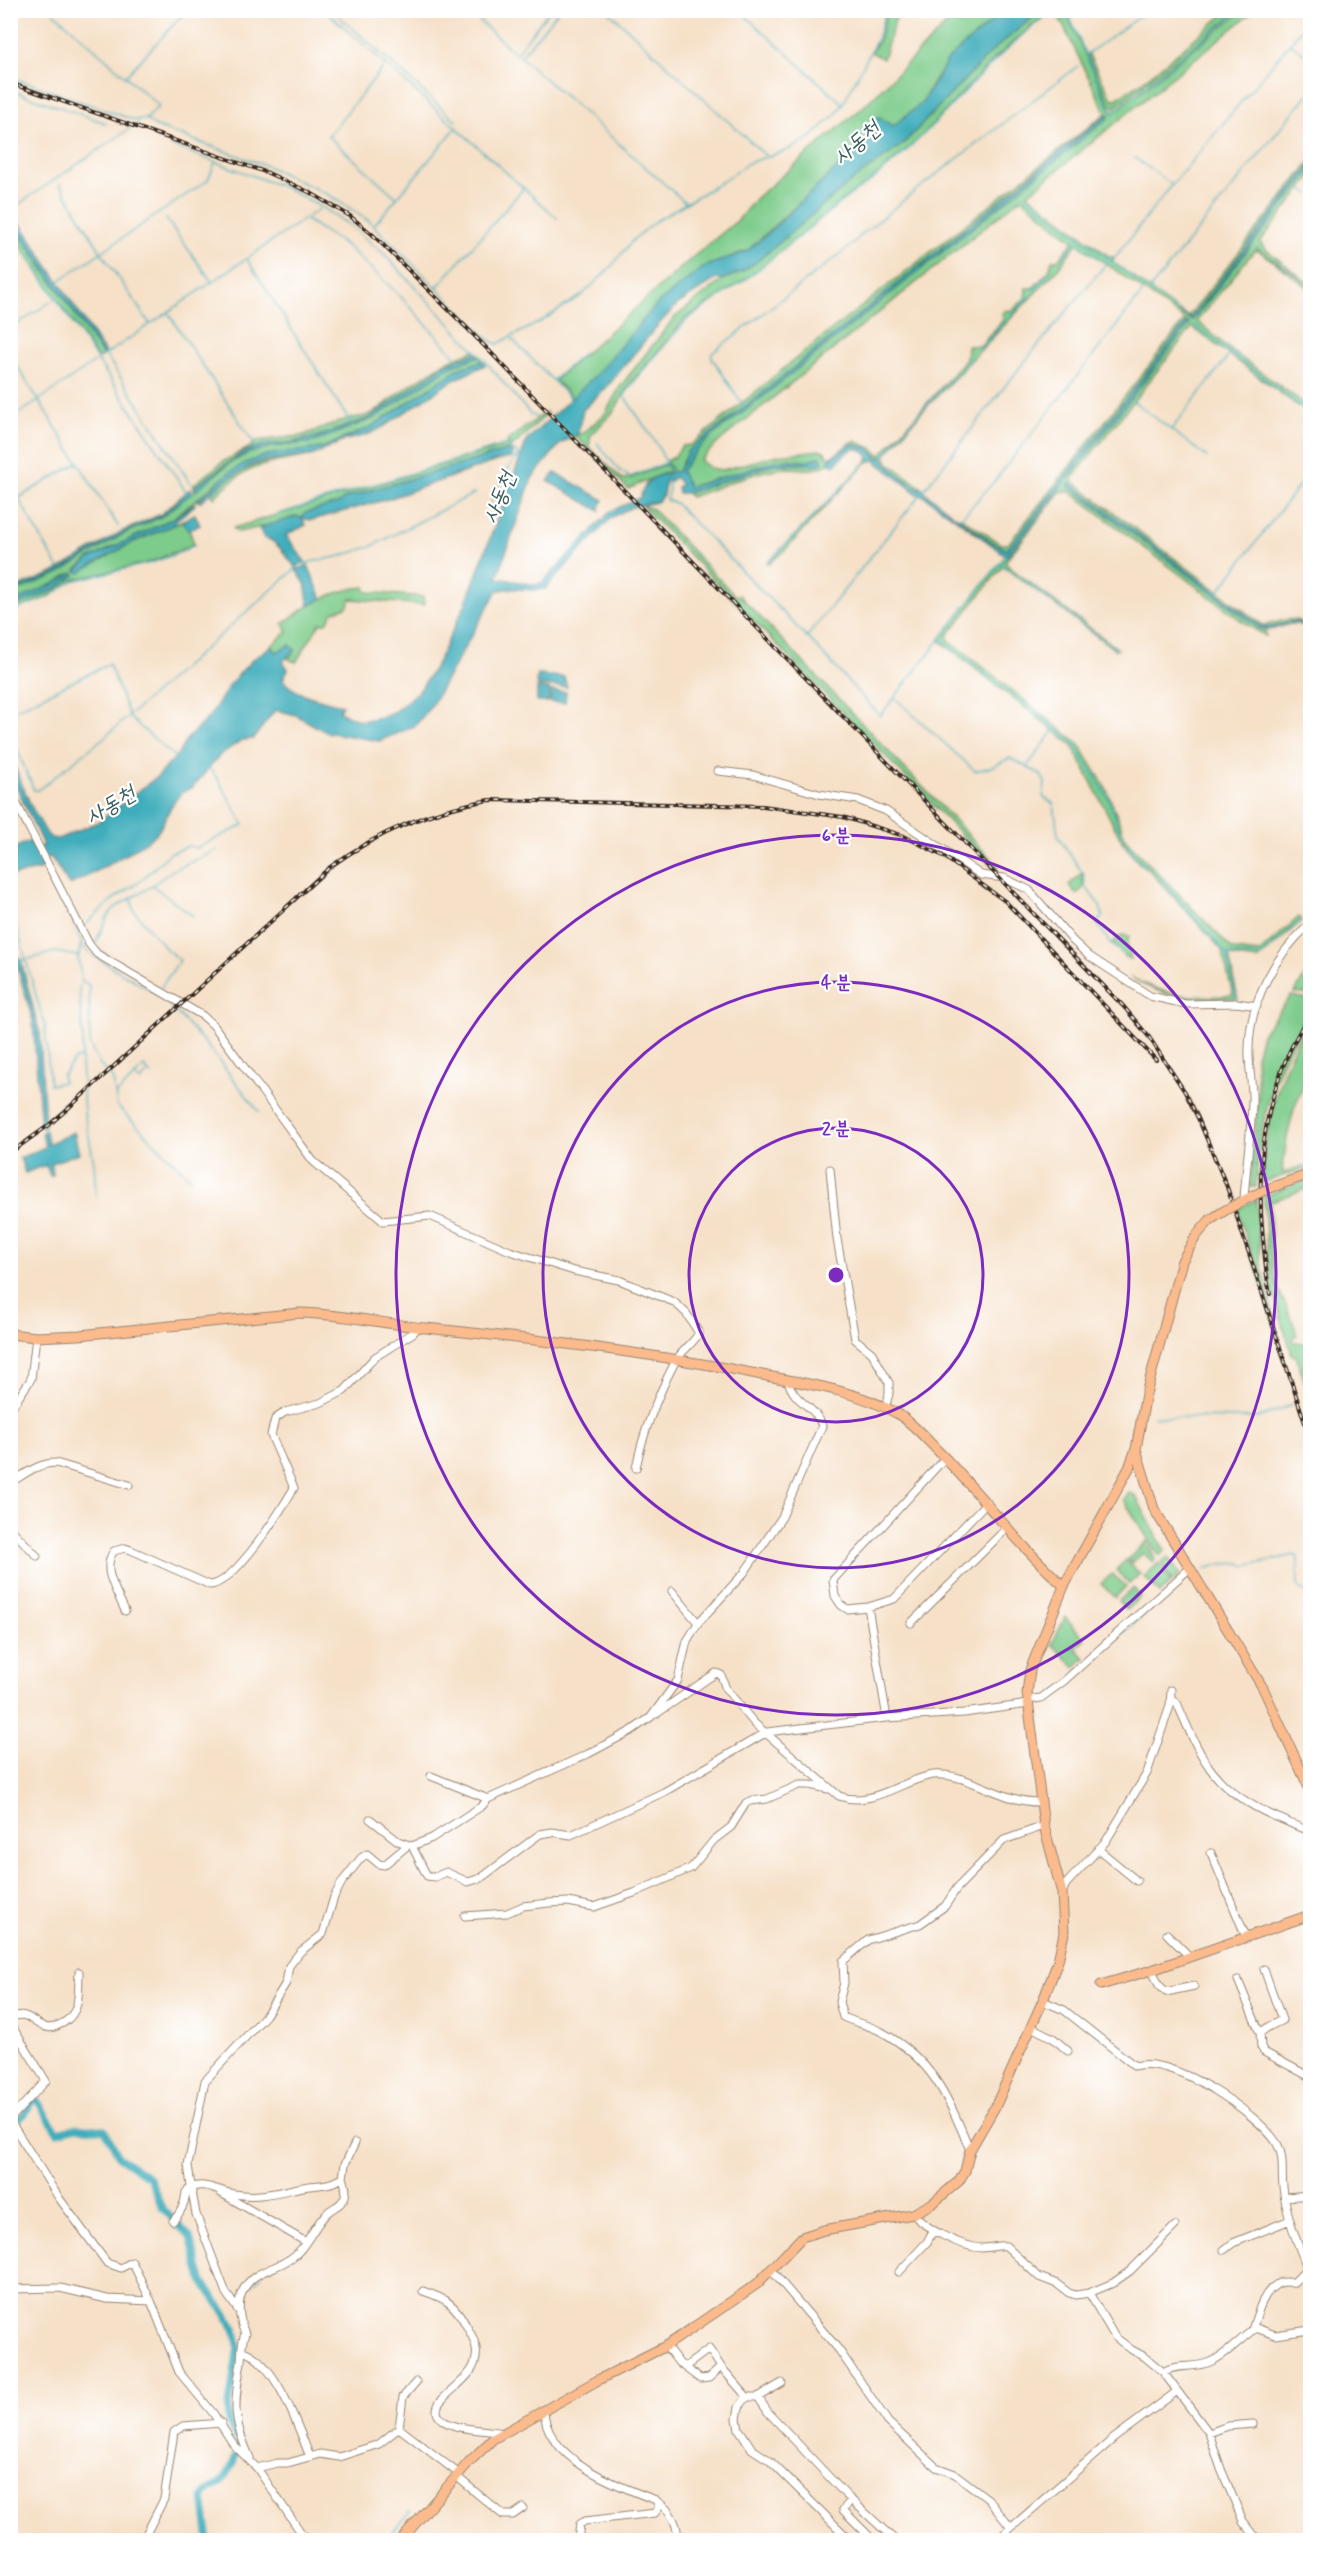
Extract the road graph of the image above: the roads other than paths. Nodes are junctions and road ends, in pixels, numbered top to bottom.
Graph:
1 (718, 771) dead end
2 (10, 791) edge
3 (1311, 924) edge
4 (1257, 1006) junction
5 (830, 1169) dead end
6 (1311, 1174) edge
7 (1240, 1202) junction
8 (417, 1327) junction
9 (10, 1334) edge
10 (36, 1338) junction
11 (676, 1359) junction
12 (788, 1380) junction
13 (885, 1408) junction
14 (10, 1410) edge
15 (1136, 1449) junction
16 (945, 1458) junction
17 (636, 1468) dead end
18 (10, 1483) edge
19 (129, 1485) dead end
20 (987, 1502) junction
21 (1008, 1527) junction
22 (10, 1528) edge
23 (37, 1556) dead end
24 (1190, 1569) junction
25 (1064, 1586) junction
26 (672, 1591) dead end
27 (868, 1607) junction
28 (125, 1611) dead end
29 (698, 1623) junction
30 (911, 1623) dead end
31 (1171, 1690) dead end
32 (1172, 1699) junction
33 (1028, 1702) junction
34 (651, 1718) junction
35 (887, 1718) junction
36 (767, 1732) junction
37 (431, 1776) dead end
38 (830, 1790) junction
39 (1311, 1790) edge
40 (488, 1799) junction
41 (1041, 1802) junction
42 (370, 1820) dead end
43 (1044, 1826) junction
44 (1311, 1830) edge
45 (410, 1846) junction
46 (1098, 1849) junction
47 (1210, 1853) dead end
48 (1137, 1881) dead end
49 (1062, 1893) junction
50 (1311, 1915) edge
51 (465, 1916) dead end
52 (1167, 1934) dead end
53 (1246, 1937) junction
54 (1190, 1957) junction
55 (1264, 1969) dead end
56 (1152, 1970) junction
57 (79, 1972) dead end
58 (1238, 1980) dead end
59 (1101, 1985) dead end
60 (1194, 1986) dead end
61 (1043, 2001) junction
62 (10, 2018) edge
63 (10, 2023) edge
64 (1031, 2027) junction
65 (1260, 2033) junction
66 (1068, 2051) dead end
67 (1311, 2077) edge
68 (11, 2122) edge
69 (355, 2143) dead end
70 (970, 2150) junction
71 (343, 2178) junction
72 (191, 2186) junction
73 (214, 2188) junction
74 (1311, 2195) edge
75 (1285, 2197) junction
76 (913, 2214) junction
77 (175, 2219) dead end
78 (1290, 2220) junction
79 (1175, 2226) dead end
80 (933, 2231) junction
81 (306, 2242) junction
82 (1224, 2250) dead end
83 (772, 2271) junction
84 (898, 2272) dead end
85 (1310, 2273) edge
86 (10, 2289) edge
87 (423, 2291) dead end
88 (1089, 2293) junction
89 (151, 2301) junction
90 (238, 2310) junction
91 (1252, 2330) junction
92 (1311, 2330) edge
93 (666, 2346) junction
94 (243, 2351) junction
95 (685, 2367) junction
96 (721, 2367) junction
97 (1163, 2372) junction
98 (416, 2382) dead end
99 (782, 2382) dead end
100 (1176, 2392) junction
101 (747, 2397) junction
102 (758, 2397) junction
103 (544, 2410) junction
104 (221, 2423) junction
105 (1253, 2424) dead end
106 (399, 2428) junction
107 (503, 2433) junction
108 (1209, 2433) junction
109 (310, 2457) junction
110 (255, 2466) junction
111 (457, 2475) junction
112 (656, 2500) junction
113 (851, 2500) junction
114 (523, 2508) dead end
115 (1011, 2528) junction
116 (888, 2534) junction
117 (143, 2541) edge
118 (306, 2541) edge
119 (401, 2541) edge
120 (578, 2541) edge
121 (678, 2541) edge
122 (853, 2541) edge
123 (873, 2541) edge
124 (881, 2541) edge
125 (895, 2541) edge
126 (997, 2541) edge
127 (1258, 2541) edge

1 - 4 street
2 - 11 street
3 - 4 street
4 - 7 street
5 - 13 street
6 - 7 main road, bridge
7 - 15 main road, bridge
8 - 10 main road
8 - 11 main road
8 - 28 street
9 - 10 main road
10 - 14 street
11 - 12 main road
11 - 17 street
12 - 13 main road
12 - 29 street
13 - 16 main road
15 - 24 main road
15 - 25 main road
16 - 20 main road
16 - 27 street
18 - 19 street
20 - 21 main road
20 - 27 street
21 - 25 main road
21 - 30 street
22 - 23 street
24 - 33 street
24 - 39 main road
25 - 33 main road
26 - 29 street
27 - 35 street
29 - 34 street
31 - 32 street
32 - 44 street
32 - 46 street
33 - 35 street
33 - 41 main road
34 - 36 street
34 - 40 street
35 - 36 street
36 - 38 street
36 - 45 street
37 - 40 street
38 - 41 street
38 - 51 street
40 - 45 street
41 - 43 main road
42 - 45 street
43 - 49 main road
43 - 70 street
45 - 72 street
46 - 48 street
46 - 49 street
47 - 53 street
49 - 61 main road
50 - 53 main road
52 - 54 street
53 - 54 main road
54 - 56 main road
55 - 65 street
56 - 59 main road
56 - 60 street
57 - 62 street
58 - 65 street
61 - 64 main road
61 - 75 street
63 - 68 street
64 - 66 street
64 - 70 main road
65 - 67 street
68 - 89 street
69 - 71 street
70 - 76 main road
71 - 73 street
71 - 81 street
72 - 73 street
72 - 77 street
72 - 90 street
73 - 81 street
74 - 75 street
75 - 78 street
76 - 80 street
76 - 83 main road
78 - 82 street
78 - 85 street
79 - 88 street
80 - 84 street
80 - 88 street
81 - 90 street
83 - 93 main road
83 - 115 street
85 - 91 street
86 - 89 street
87 - 107 street
88 - 97 street
89 - 104 street
90 - 94 street
91 - 92 street
91 - 97 street
93 - 95 street
93 - 103 main road
94 - 109 street
94 - 110 street
95 - 96 street
95 - 96 street
96 - 101 street
97 - 100 street
98 - 106 street
99 - 102 street
100 - 108 street
100 - 115 street
101 - 102 street
101 - 122 street
102 - 113 street
103 - 107 main road
103 - 112 street
104 - 110 street
104 - 117 street
105 - 108 street
106 - 109 street
106 - 111 street
107 - 111 main road
108 - 127 street
109 - 110 street
110 - 118 street
111 - 114 street
111 - 119 main road
112 - 120 street
112 - 121 street
113 - 116 street
113 - 123 street
115 - 126 street
116 - 124 street
116 - 125 street

